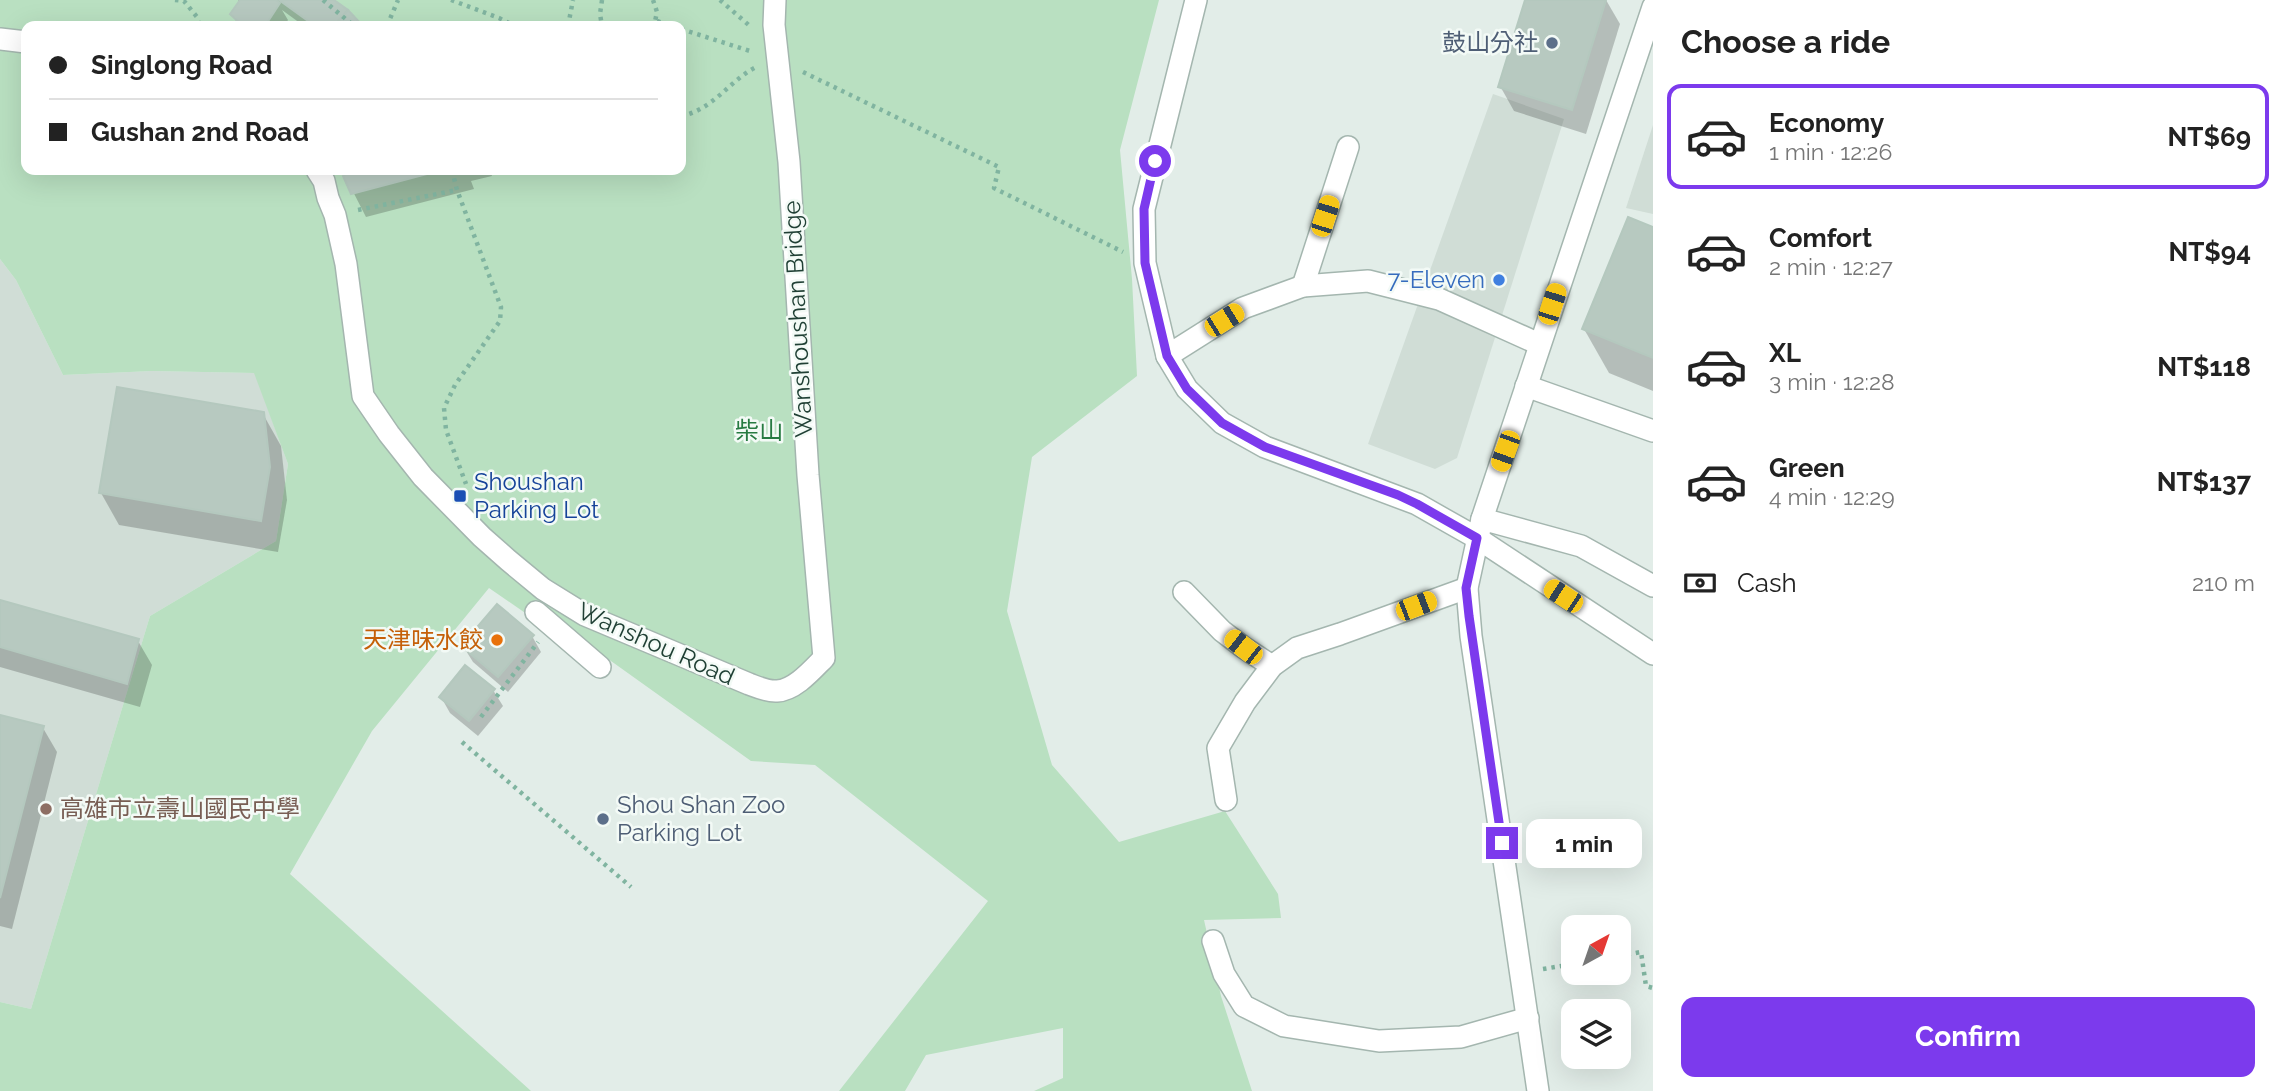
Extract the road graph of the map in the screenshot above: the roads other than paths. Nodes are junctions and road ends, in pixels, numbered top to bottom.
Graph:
1 (775, 0) edge
2 (1196, 0) edge
3 (1653, 7) edge
4 (0, 39) edge
5 (21, 41) edge
6 (1645, 58) edge
7 (1348, 146) dead end
8 (320, 175) edge
9 (1303, 286) junction
10 (1539, 344) junction
11 (1167, 356) junction
12 (1526, 386) junction
13 (1653, 431) edge
14 (808, 475) joint
15 (1479, 529) junction
16 (1653, 586) edge
17 (1466, 588) junction
18 (1184, 592) dead end
19 (544, 618) road end
20 (1653, 653) edge
21 (1272, 666) junction
22 (600, 667) dead end
23 (1226, 800) dead end
24 (1213, 941) dead end
25 (1528, 1018) junction
26 (1538, 1091) edge

1 - 14 street, Wanshoushan Bridge
2 - 11 street
3 - 6 street
4 - 5 street
6 - 10 street
7 - 9 street
8 - 14 street, Wanshou Road
9 - 10 street
9 - 11 street
10 - 12 street
11 - 15 street
12 - 13 street
12 - 15 street
15 - 16 street
15 - 17 street
15 - 20 street
17 - 21 street
17 - 25 street
18 - 21 street
19 - 22 street
21 - 23 street
24 - 25 street
25 - 26 street

